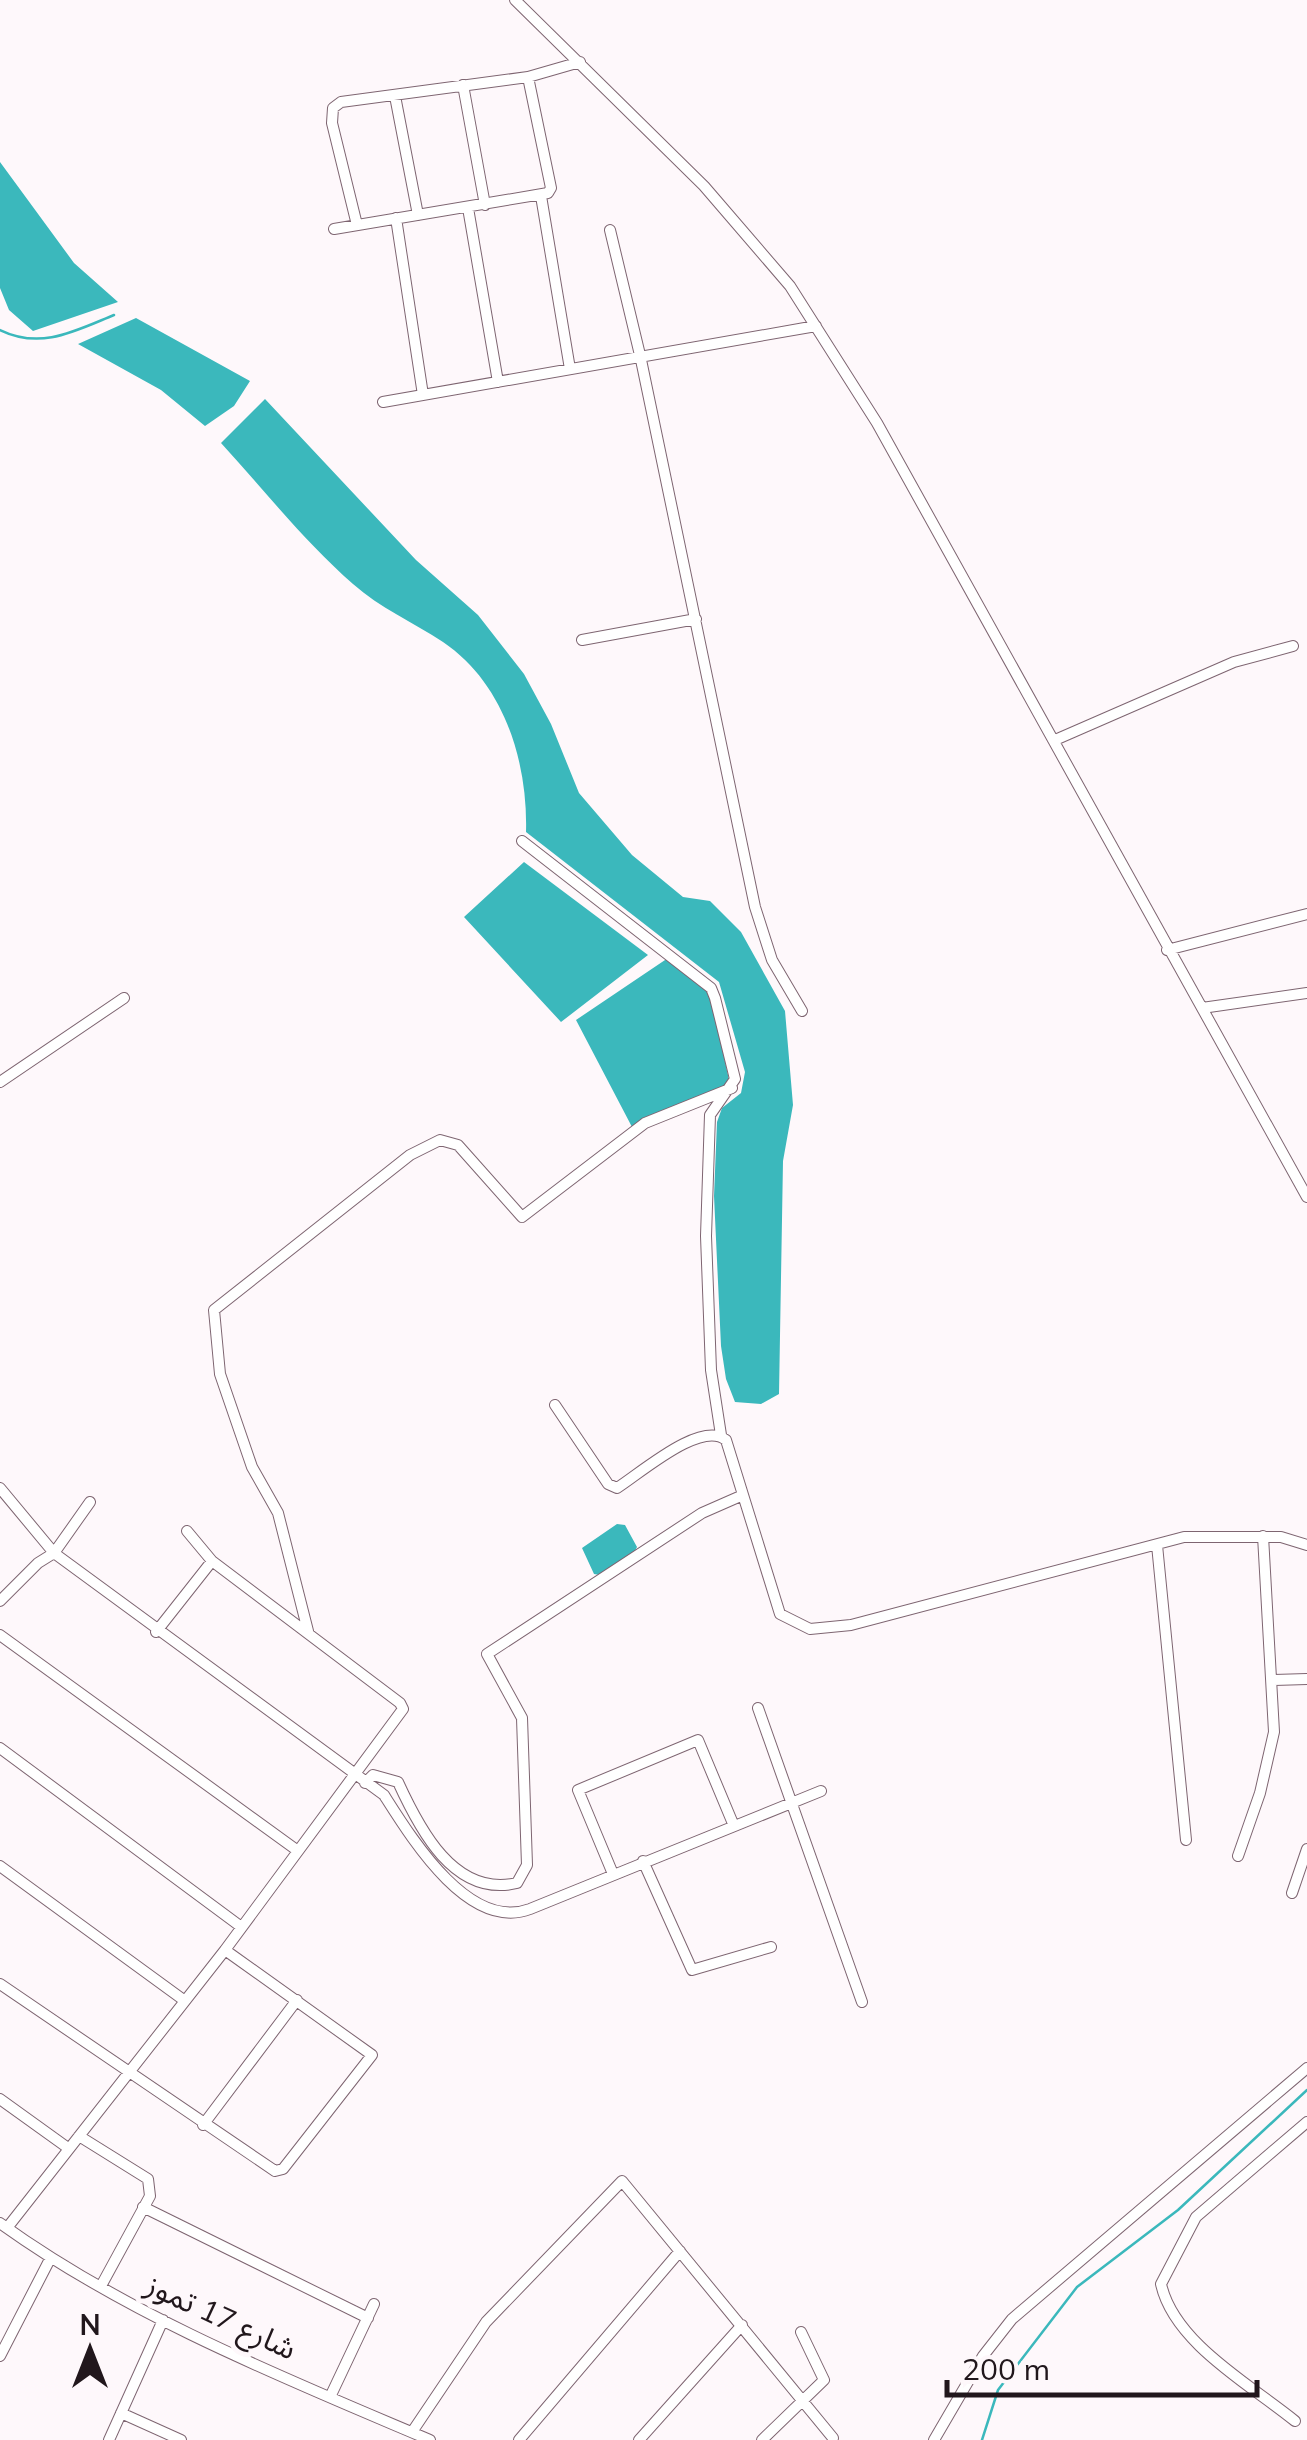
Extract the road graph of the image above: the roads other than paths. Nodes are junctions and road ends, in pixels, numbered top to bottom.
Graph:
1 (515, 0) edge
2 (580, 62) junction
3 (528, 77) junction
4 (463, 85) junction
5 (395, 96) junction
6 (541, 196) junction
7 (485, 205) junction
8 (468, 208) junction
9 (418, 215) junction
10 (396, 218) junction
11 (357, 225) junction
12 (334, 229) dead end
13 (610, 230) dead end
14 (816, 326) junction
15 (640, 355) junction
16 (570, 369) junction
17 (498, 382) junction
18 (423, 395) junction
19 (383, 402) dead end
20 (696, 619) junction
21 (582, 640) dead end
22 (1293, 646) dead end
23 (1055, 740) junction
24 (522, 840) dead end
25 (1307, 914) edge
26 (1168, 950) junction
27 (1307, 993) edge
28 (124, 998) dead end
29 (1202, 1008) junction
30 (802, 1011) dead end
31 (0, 1082) edge
32 (732, 1088) junction
33 (1307, 1197) edge
34 (555, 1405) dead end
35 (720, 1435) junction
36 (0, 1488) edge
37 (743, 1496) junction
38 (90, 1502) dead end
39 (187, 1531) dead end
40 (1262, 1536) junction
41 (1157, 1544) junction
42 (1307, 1545) edge
43 (54, 1554) junction
44 (212, 1561) junction
45 (0, 1601) edge
46 (308, 1631) junction
47 (156, 1632) junction
48 (0, 1636) edge
49 (1307, 1679) edge
50 (1274, 1680) junction
51 (758, 1708) dead end
52 (0, 1748) edge
53 (360, 1780) junction
54 (820, 1792) dead end
55 (791, 1804) junction
56 (734, 1826) junction
57 (1186, 1840) dead end
58 (1307, 1849) edge
59 (298, 1851) junction
60 (1238, 1856) dead end
61 (643, 1861) junction
62 (0, 1866) edge
63 (613, 1874) junction
64 (1292, 1893) dead end
65 (240, 1926) junction
66 (771, 1947) dead end
67 (225, 1950) junction
68 (0, 1984) edge
69 (297, 2000) junction
70 (185, 2001) junction
71 (862, 2002) dead end
72 (1307, 2068) edge
73 (129, 2070) junction
74 (0, 2098) edge
75 (1307, 2122) edge
76 (203, 2124) junction
77 (79, 2136) junction
78 (68, 2148) junction
79 (143, 2207) junction
80 (3, 2225) edge
81 (680, 2252) junction
82 (50, 2259) junction
83 (101, 2286) junction
84 (374, 2304) dead end
85 (368, 2318) junction
86 (163, 2320) junction
87 (742, 2325) junction
88 (801, 2332) dead end
89 (1, 2350) edge
90 (331, 2395) junction
91 (804, 2401) junction
92 (121, 2413) junction
93 (1295, 2421) dead end
94 (412, 2432) junction
95 (833, 2438) edge
96 (108, 2440) edge
97 (182, 2440) edge
98 (430, 2440) edge
99 (519, 2440) edge
100 (638, 2440) edge
101 (762, 2440) edge
102 (934, 2440) edge

1 - 2 street
2 - 3 street
2 - 14 street
3 - 4 street
3 - 6 street
4 - 5 street
4 - 7 street
5 - 9 street
5 - 11 street
6 - 7 street
6 - 16 street
7 - 8 street
8 - 9 street
8 - 17 street
9 - 10 street
10 - 11 street
10 - 18 street
11 - 12 street
13 - 15 street
14 - 15 street
14 - 23 street
15 - 16 street
15 - 20 street
16 - 17 street
17 - 18 street
18 - 19 street
20 - 21 street
20 - 30 street
22 - 23 street
23 - 26 street
24 - 32 street
25 - 26 street
26 - 29 street
27 - 29 street
28 - 31 street
29 - 33 street
32 - 35 street
32 - 46 street
34 - 35 street
35 - 37 street
36 - 43 street
37 - 41 street
37 - 53 street
38 - 43 street
39 - 44 street
40 - 41 street
40 - 42 street
40 - 50 street
41 - 57 street
43 - 45 street
43 - 47 street
44 - 46 street
44 - 47 street
46 - 53 street
47 - 53 street
48 - 59 street
49 - 50 street
50 - 60 street
51 - 55 street
52 - 65 street
53 - 59 street
53 - 63 street
54 - 55 street
55 - 56 street
55 - 71 street
56 - 61 street
56 - 63 street
58 - 64 street
59 - 65 street
61 - 63 street
61 - 66 street
62 - 70 street
65 - 67 street
67 - 69 street
67 - 70 street
68 - 73 street
69 - 76 street
69 - 76 street
70 - 73 street
72 - 102 street
73 - 76 street
73 - 77 street
74 - 78 street
75 - 93 street
77 - 78 street
77 - 79 street
78 - 80 street
79 - 83 street
79 - 85 street
80 - 82 street, شارع 17 تموز
81 - 87 street
81 - 94 street
81 - 99 street
82 - 83 street, شارع 17 تموز
82 - 89 street
83 - 86 street, شارع 17 تموز
84 - 85 street
85 - 90 street
86 - 90 street, شارع 17 تموز
86 - 92 street
87 - 91 street
87 - 100 street
88 - 91 street
90 - 94 street, شارع 17 تموز
91 - 95 street
91 - 101 street
92 - 96 street
92 - 97 street
94 - 98 street, شارع 17 تموز

